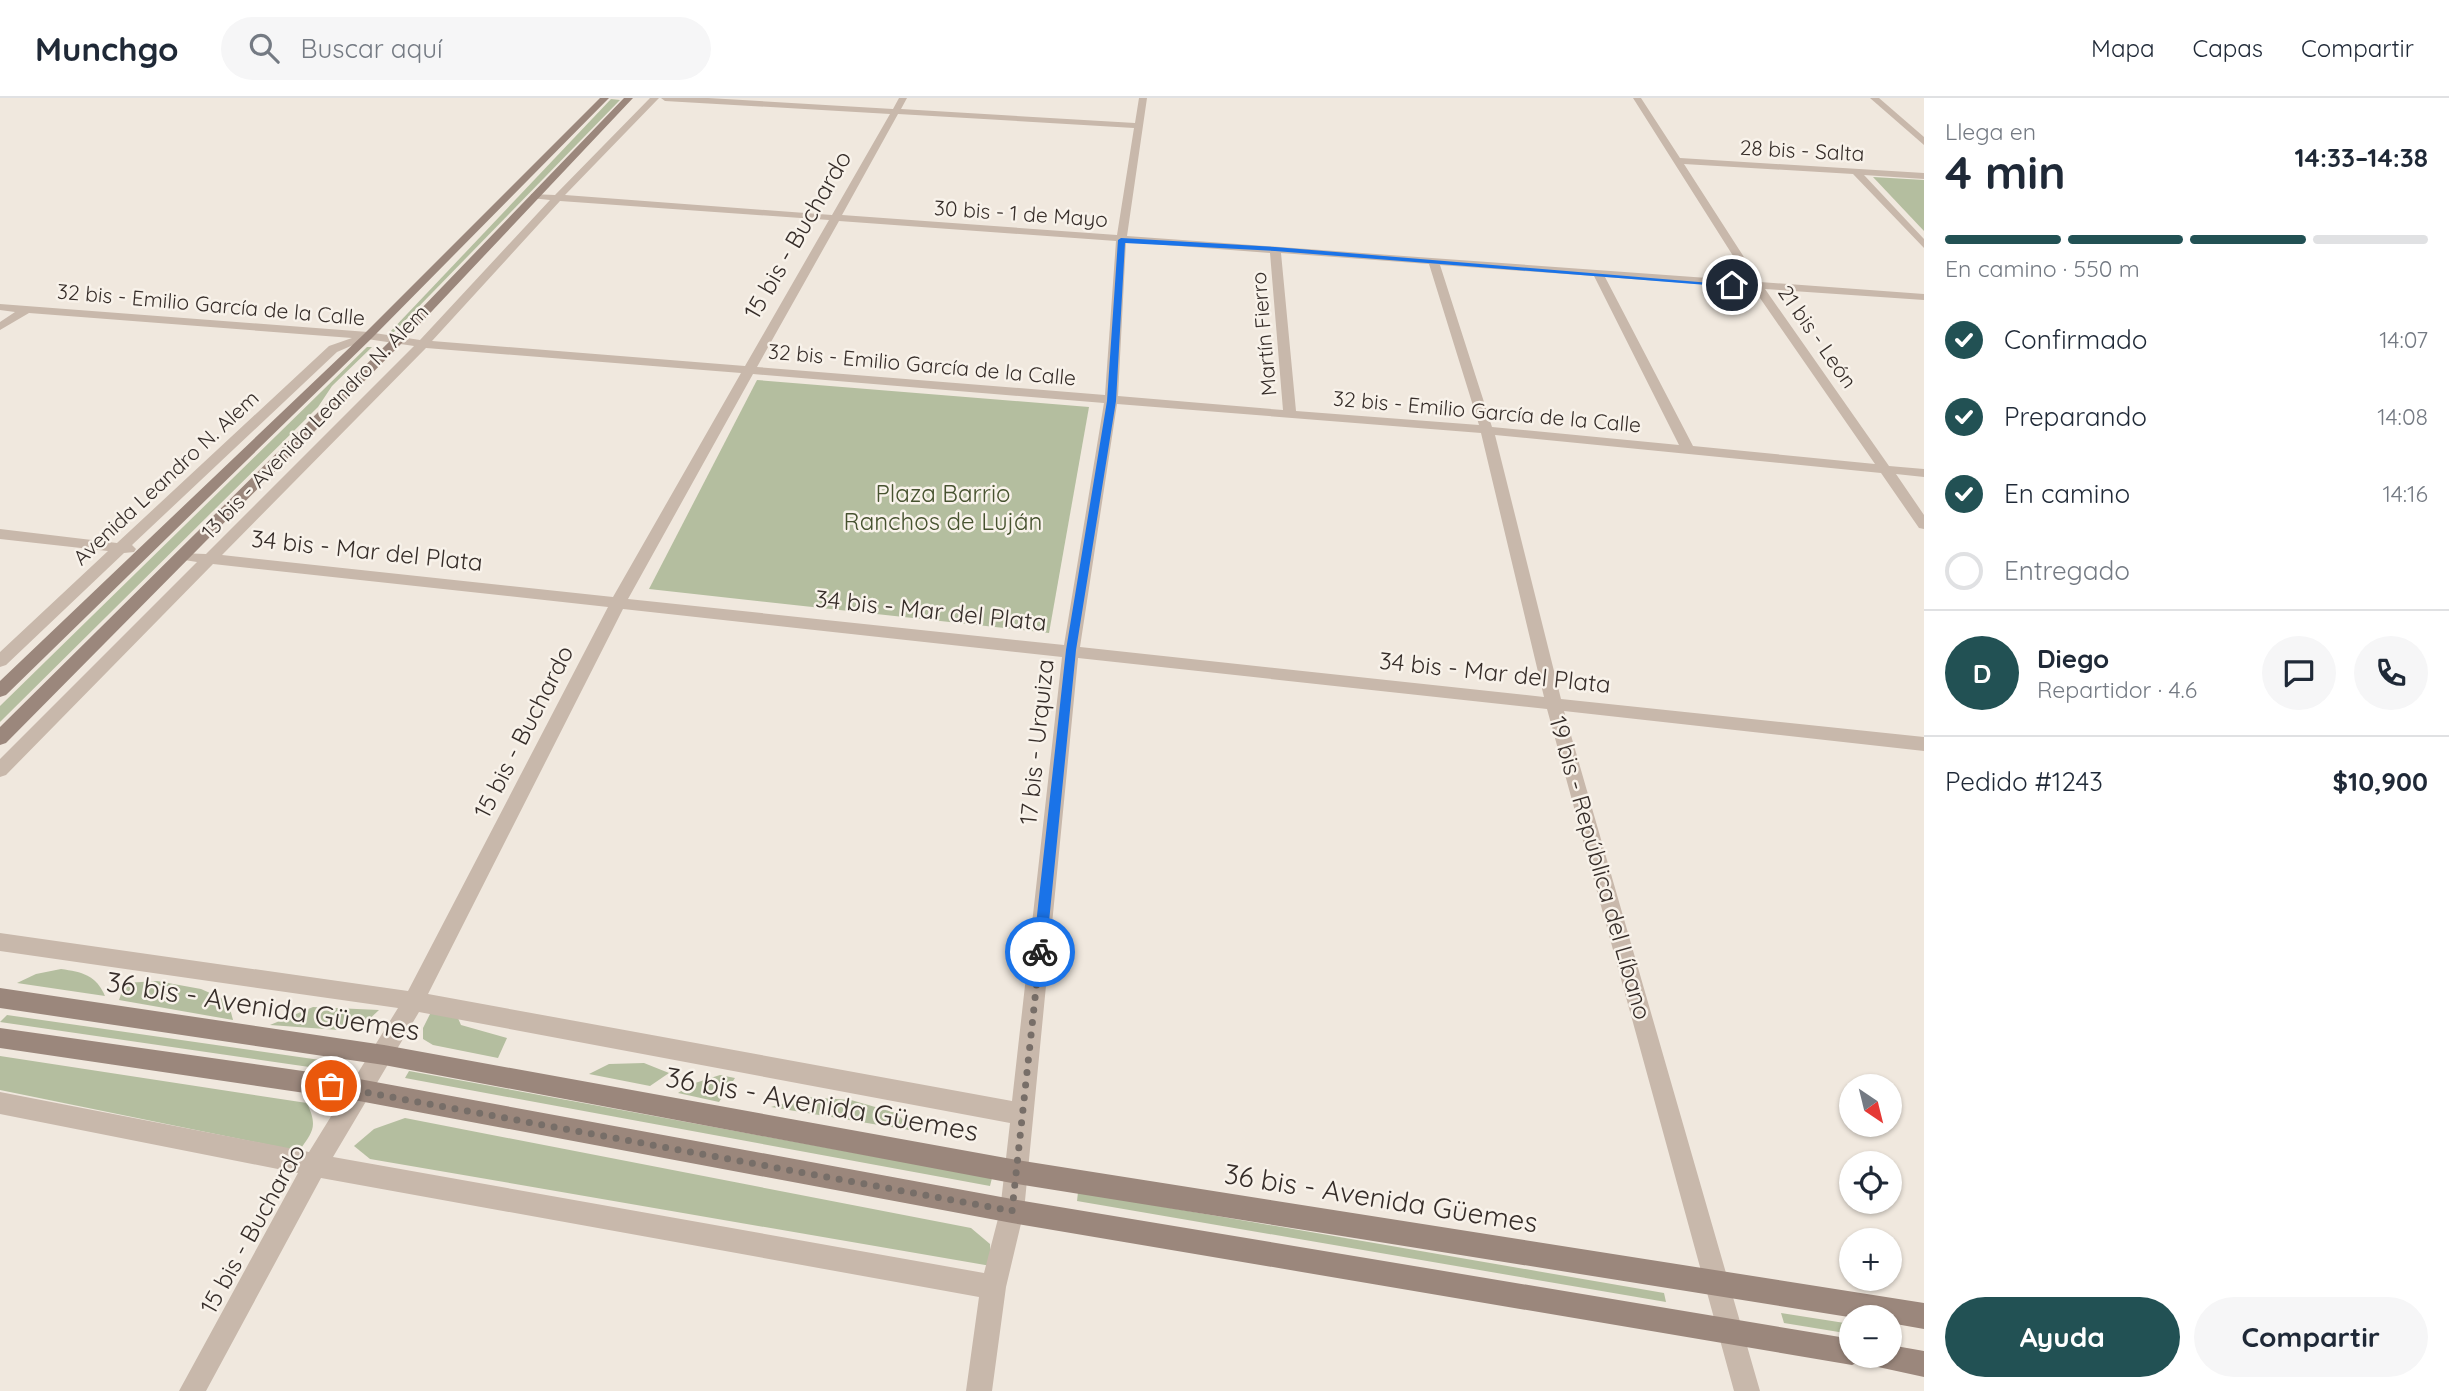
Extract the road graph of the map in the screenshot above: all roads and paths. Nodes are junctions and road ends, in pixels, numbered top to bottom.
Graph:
1 (605, 98) edge
2 (629, 98) edge
3 (655, 98) edge
4 (665, 98) edge
5 (1143, 98) edge
6 (1637, 98) edge
7 (1874, 98) edge
8 (899, 105) edge
9 (1139, 126) junction
10 (1924, 142) edge
11 (1678, 161) junction
12 (1855, 171) junction
13 (1924, 176) edge
14 (534, 196) junction
15 (557, 198) junction
16 (836, 219) junction
17 (1121, 240) junction
18 (1924, 245) edge
19 (1275, 249) junction
20 (1434, 263) junction
21 (1598, 274) junction
22 (1758, 287) junction
23 (1924, 297) edge
24 (0, 307) edge
25 (27, 309) junction
26 (0, 327) edge
27 (368, 337) junction
28 (396, 342) junction
29 (423, 344) junction
30 (749, 369) junction
31 (1111, 401) junction
32 (1290, 414) junction
33 (1487, 430) junction
34 (1688, 449) junction
35 (1886, 470) junction
36 (1924, 473) edge
37 (1924, 524) edge
38 (0, 534) edge
39 (122, 549) junction
40 (148, 551) junction
41 (183, 556) junction
42 (210, 559) junction
43 (619, 601) junction
44 (1071, 650) junction
45 (0, 661) edge
46 (0, 691) edge
47 (1554, 705) junction
48 (0, 738) edge
49 (1924, 744) edge
50 (0, 770) edge
51 (0, 942) edge
52 (0, 998) edge
53 (414, 1001) junction
54 (0, 1038) edge
55 (384, 1055) junction
56 (359, 1090) junction
57 (0, 1102) edge
58 (1023, 1114) junction
59 (315, 1165) junction
60 (1017, 1172) junction
61 (1012, 1211) junction
62 (1717, 1284) junction
63 (993, 1287) junction
64 (1924, 1316) edge
65 (1730, 1332) junction
66 (1839, 1350) edge
67 (1902, 1360) edge
68 (1924, 1364) edge
69 (192, 1391) edge
70 (979, 1391) edge
71 (1747, 1391) edge

1 - 27 main road, 13 bis - Avenida Leandro N. Alem
2 - 14 main road, 13 bis - Avenida Leandro N. Alem
3 - 15 street, 13 bis - Avenida Leandro N. Alem
4 - 8 street
5 - 9 street, 17 bis - Urquiza
6 - 11 street, 21 bis - León
7 - 10 street
8 - 9 street
8 - 16 street, 15 bis - Buchardo
9 - 17 street, 17 bis - Urquiza
11 - 12 street, 28 bis - Salta
11 - 22 street, 21 bis - León
12 - 13 street, 28 bis - Salta
12 - 18 street
14 - 15 street, 30 bis - 1 de Mayo
14 - 28 main road, 13 bis - Avenida Leandro N. Alem
15 - 16 street, 30 bis - 1 de Mayo
15 - 29 street, 13 bis - Avenida Leandro N. Alem
16 - 17 street, 30 bis - 1 de Mayo
16 - 30 street, 15 bis - Buchardo
17 - 19 street, 30 bis - 1 de Mayo
17 - 31 street, 17 bis - Urquiza
19 - 20 street, 30 bis - 1 de Mayo
19 - 32 street, Martín Fierro
20 - 21 street, 30 bis - 1 de Mayo
20 - 33 street, 19 bis - República del Líbano
21 - 22 street, 30 bis - 1 de Mayo
21 - 34 street
22 - 23 street, 30 bis - 1 de Mayo
22 - 35 street, 21 bis - León
24 - 25 street, 32 bis - Emilio García de la Calle
25 - 26 street
25 - 27 street, 32 bis - Emilio García de la Calle
27 - 28 street, 32 bis - Emilio García de la Calle
27 - 39 street, Avenida Leandro N. Alem
27 - 40 main road, 13 bis - Avenida Leandro N. Alem
28 - 29 street, 32 bis - Emilio García de la Calle
28 - 41 main road, 13 bis - Avenida Leandro N. Alem
29 - 30 street, 32 bis - Emilio García de la Calle
29 - 42 street, 13 bis - Avenida Leandro N. Alem
30 - 31 street, 32 bis - Emilio García de la Calle
30 - 43 street, 15 bis - Buchardo
31 - 32 street, 32 bis - Emilio García de la Calle
31 - 44 street, 17 bis - Urquiza
32 - 33 street, 32 bis - Emilio García de la Calle
33 - 34 street, 32 bis - Emilio García de la Calle
33 - 47 street, 19 bis - República del Líbano
34 - 35 street, 32 bis - Emilio García de la Calle
35 - 36 street, 32 bis - Emilio García de la Calle
35 - 37 street, 21 bis - León
38 - 39 street
39 - 40 street
39 - 45 street, Avenida Leandro N. Alem
40 - 46 main road, 13 bis - Avenida Leandro N. Alem
41 - 42 street, 34 bis - Mar del Plata
41 - 48 main road, 13 bis - Avenida Leandro N. Alem
42 - 43 street, 34 bis - Mar del Plata
42 - 50 street, 13 bis - Avenida Leandro N. Alem
43 - 44 street, 34 bis - Mar del Plata
43 - 53 street, 15 bis - Buchardo
44 - 47 street, 34 bis - Mar del Plata
44 - 58 street, 17 bis - Urquiza
47 - 49 street, 34 bis - Mar del Plata
47 - 62 street, 19 bis - República del Líbano
51 - 53 street, 36 bis - Avenida Güemes
52 - 55 main road, 36 bis - Avenida Güemes
53 - 55 street, 15 bis - Buchardo
53 - 58 street, 36 bis - Avenida Güemes
54 - 56 main road
55 - 56 street, 15 bis - Buchardo
55 - 60 main road, 36 bis - Avenida Güemes
56 - 59 street, 15 bis - Buchardo
56 - 61 main road
57 - 59 street
58 - 60 street, 17 bis - Urquiza
59 - 63 street
59 - 69 street, 15 bis - Buchardo
60 - 61 street, 17 bis - Urquiza
60 - 62 main road, 36 bis - Avenida Güemes
61 - 63 street, 17 bis - Urquiza
61 - 65 main road
62 - 64 main road, 36 bis - Avenida Güemes
62 - 65 street, 19 bis - República del Líbano
63 - 70 street, 17 bis - Urquiza
65 - 66 main road
65 - 71 street, 19 bis - República del Líbano
67 - 68 main road

